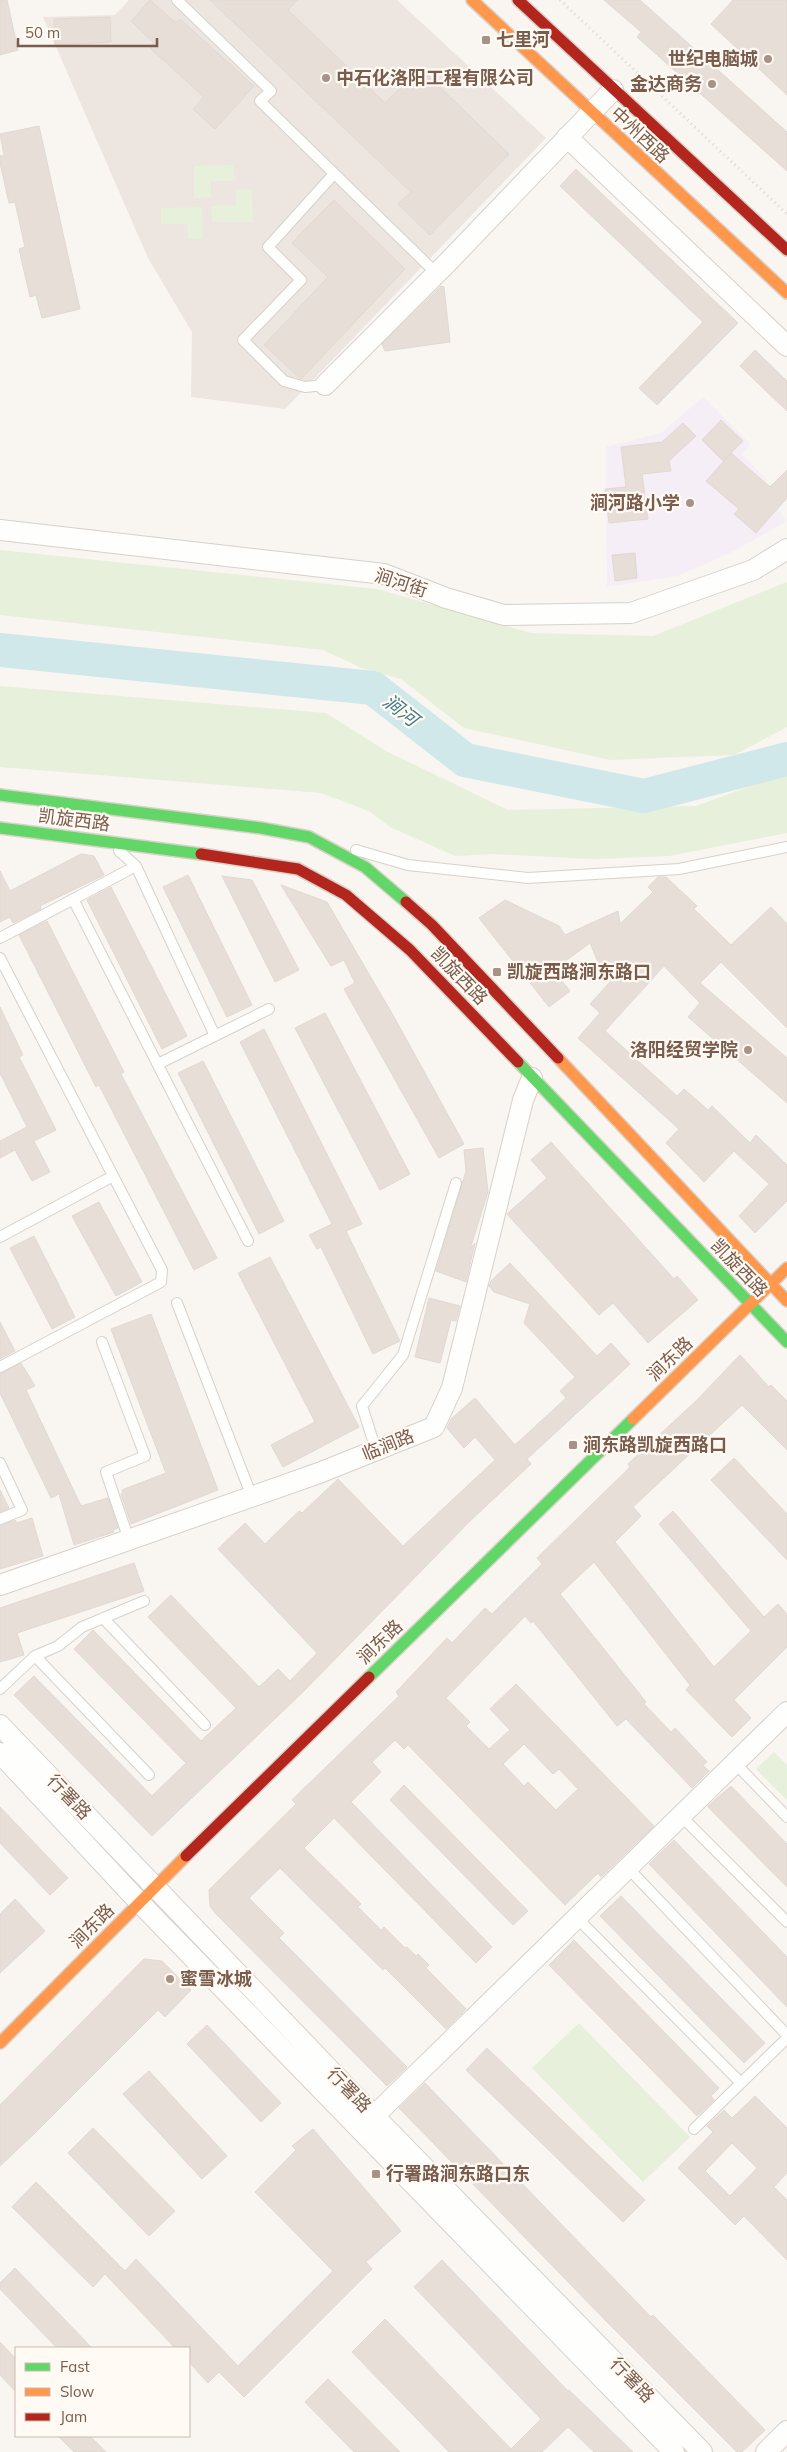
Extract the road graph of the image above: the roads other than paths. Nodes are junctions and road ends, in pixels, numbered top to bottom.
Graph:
1 (177, 0) edge
2 (472, 0) edge
3 (518, 0) edge
4 (613, 90) junction
5 (591, 113) junction
6 (567, 138) junction
7 (334, 175) junction
8 (787, 250) edge
9 (436, 274) junction
10 (787, 293) edge
11 (787, 346) edge
12 (325, 385) joint
13 (0, 530) edge
14 (787, 549) edge
15 (0, 794) edge
16 (0, 828) edge
17 (309, 837) junction
18 (109, 842) junction
19 (787, 847) edge
20 (136, 866) junction
21 (73, 899) junction
22 (0, 938) edge
23 (0, 958) edge
24 (269, 1009) dead end
25 (215, 1036) junction
26 (158, 1064) junction
27 (532, 1078) junction
28 (113, 1176) junction
29 (456, 1183) dead end
30 (0, 1237) edge
31 (248, 1241) dead end
32 (784, 1264) edge
33 (768, 1280) junction
34 (747, 1300) junction
35 (787, 1300) edge
36 (177, 1303) dead end
37 (102, 1342) dead end
38 (787, 1342) edge
39 (0, 1366) edge
40 (376, 1450) junction
41 (0, 1463) edge
42 (252, 1497) junction
43 (0, 1518) edge
44 (130, 1540) junction
45 (0, 1585) edge
46 (144, 1601) dead end
47 (103, 1618) junction
48 (36, 1656) junction
49 (0, 1689) edge
50 (787, 1712) edge
51 (0, 1725) edge
52 (205, 1725) dead end
53 (0, 1753) edge
54 (735, 1763) junction
55 (149, 1775) dead end
56 (681, 1816) junction
57 (787, 1817) edge
58 (628, 1868) junction
59 (150, 1882) junction
60 (132, 1898) junction
61 (577, 1918) junction
62 (787, 1922) edge
63 (787, 2036) edge
64 (0, 2043) edge
65 (741, 2083) junction
66 (374, 2116) junction
67 (694, 2129) dead end
68 (787, 2431) edge
69 (674, 2452) edge
70 (702, 2452) edge
71 (766, 2452) edge

1 - 7 lane
2 - 5 main road, 中州西路
3 - 4 main road, 中州西路
4 - 5 street
4 - 8 main road, 中州西路
5 - 6 street
5 - 10 main road, 中州西路
6 - 9 street
6 - 11 street
7 - 9 lane
7 - 12 lane
9 - 12 street
13 - 14 street, 涧河街
15 - 17 main road, 凯旋西路
16 - 18 main road, 凯旋西路
17 - 19 lane
17 - 33 main road, 凯旋西路
18 - 20 lane
18 - 27 main road, 凯旋西路
20 - 21 lane
20 - 25 lane
21 - 22 lane
21 - 26 lane
23 - 28 lane
24 - 25 lane
25 - 26 lane
26 - 31 lane
27 - 34 main road, 凯旋西路
27 - 40 street, 临涧路
28 - 30 lane
28 - 39 lane
29 - 40 lane
32 - 33 main road, 涧东路
33 - 34 main road, 涧东路
33 - 35 main road, 凯旋西路
34 - 38 main road, 凯旋西路
34 - 59 main road, 涧东路
36 - 42 lane
37 - 44 lane
40 - 42 street, 临涧路
41 - 43 lane
42 - 44 street, 临涧路
44 - 45 street, 临涧路
46 - 47 lane
47 - 48 lane
47 - 52 lane
48 - 49 lane
48 - 55 lane
50 - 54 street
51 - 59 street, 行署路
53 - 60 street, 行署路
54 - 56 street
54 - 57 lane
56 - 58 street
56 - 62 lane
58 - 61 street
58 - 63 lane
59 - 60 main road, 涧东路
59 - 66 street, 行署路
60 - 64 main road, 涧东路
60 - 69 street, 行署路
61 - 65 lane
61 - 66 street
63 - 65 lane
65 - 67 lane
66 - 70 street, 行署路
68 - 71 street

